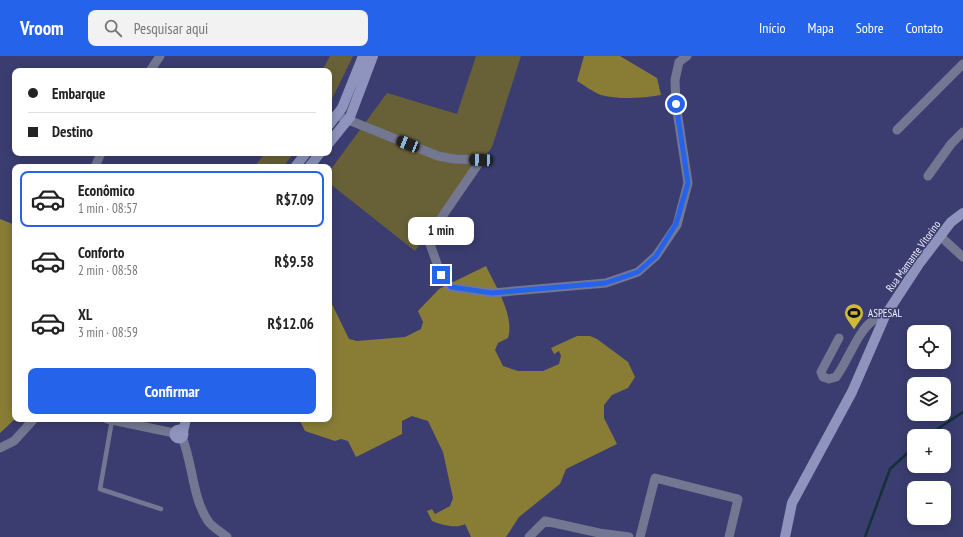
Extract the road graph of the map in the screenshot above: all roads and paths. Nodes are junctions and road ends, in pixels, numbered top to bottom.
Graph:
1 (160, 56) edge
2 (363, 56) edge
3 (373, 56) edge
4 (687, 56) edge
5 (963, 64) edge
6 (152, 68) edge
7 (336, 115) junction
8 (348, 120) junction
9 (332, 121) edge
10 (896, 130) dead end
11 (963, 132) edge
12 (332, 139) edge
13 (304, 156) edge
14 (318, 156) edge
15 (297, 164) edge
16 (311, 164) edge
17 (928, 176) dead end
18 (963, 213) edge
19 (940, 236) junction
20 (963, 257) edge
21 (885, 316) junction
22 (839, 338) dead end
23 (31, 422) edge
24 (109, 422) edge
25 (120, 422) edge
26 (178, 422) edge
27 (184, 422) edge
28 (178, 433) junction
29 (0, 448) edge
30 (161, 509) dead end
31 (599, 535) edge
32 (227, 537) edge
33 (529, 537) edge
34 (629, 537) edge
35 (640, 537) edge
36 (729, 537) edge
37 (785, 537) edge

1 - 6 street
2 - 7 main road
3 - 8 main road
4 - 8 street
5 - 10 street
7 - 8 street
7 - 9 main road
8 - 12 main road
11 - 17 street
13 - 15 main road
14 - 16 main road
18 - 19 main road, Rua Mamante Vitorino
19 - 20 street
19 - 21 main road, Rua Mamante Vitorino
21 - 22 street
21 - 37 main road, Rua Mamante Vitorino
23 - 29 street
24 - 30 lane
25 - 28 street
26 - 28 main road
27 - 28 main road
28 - 32 street
31 - 33 street
31 - 34 street
35 - 36 street

